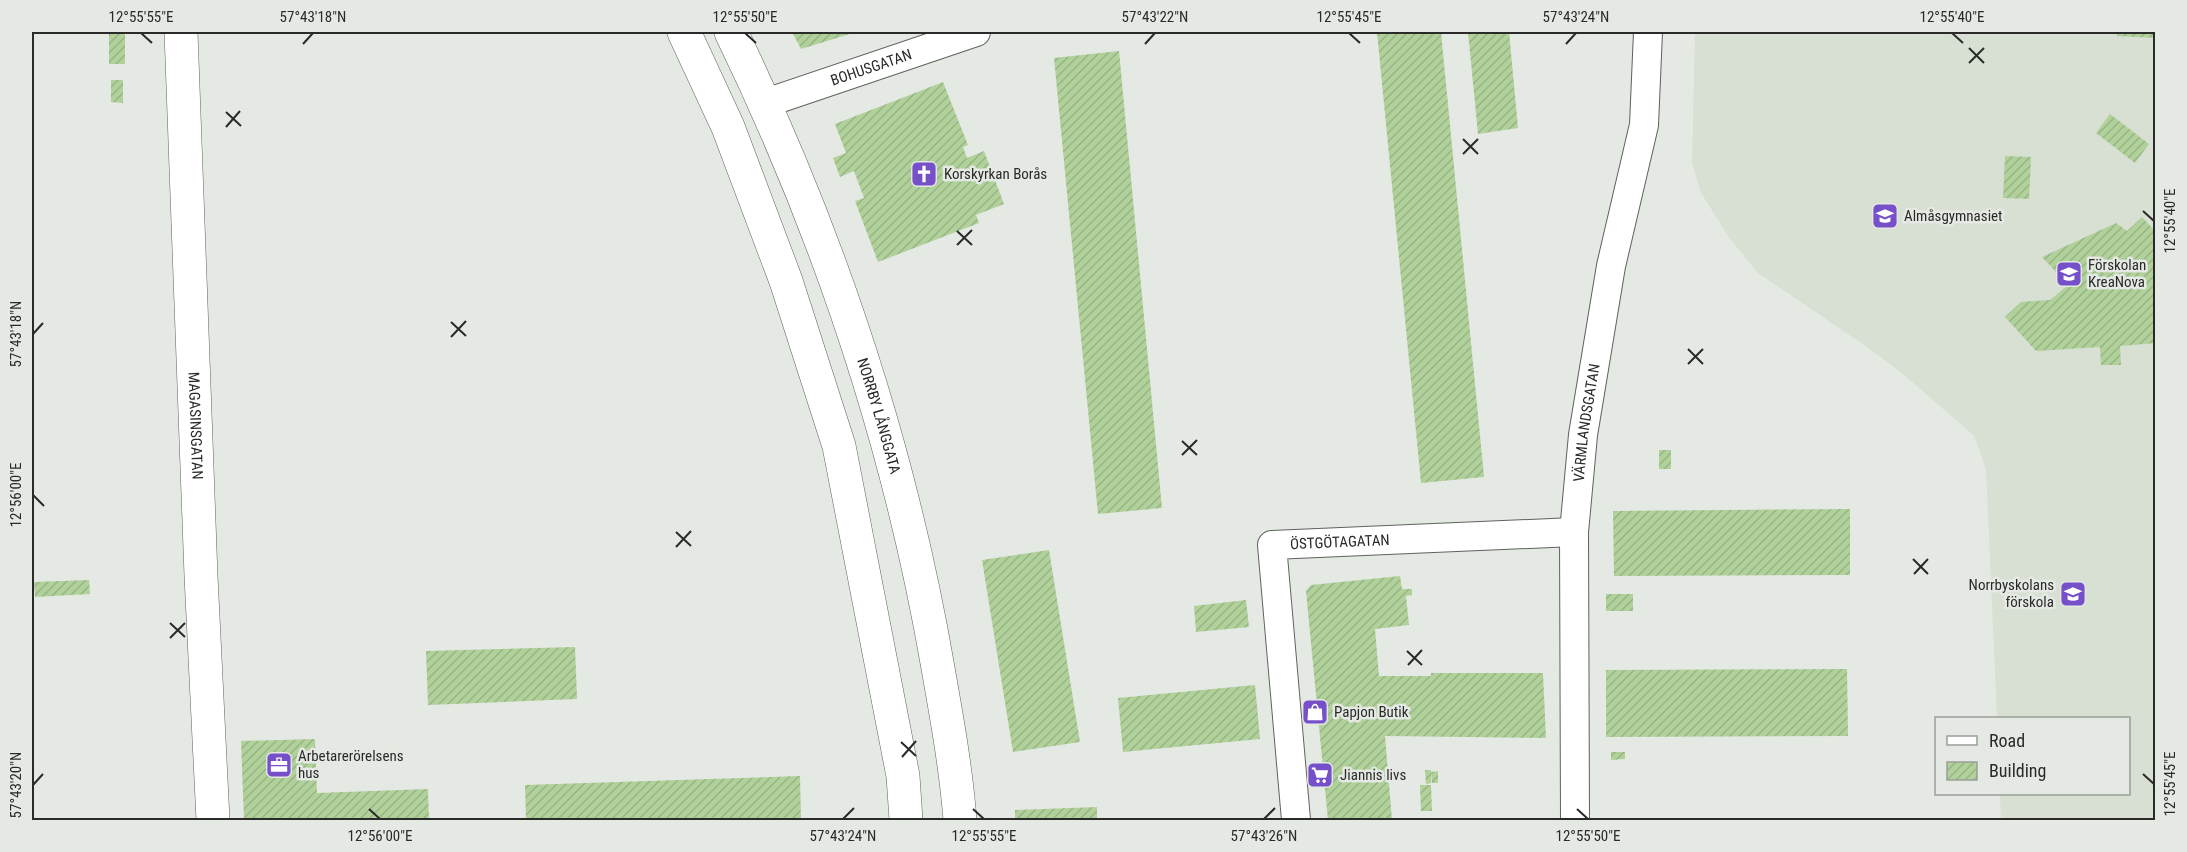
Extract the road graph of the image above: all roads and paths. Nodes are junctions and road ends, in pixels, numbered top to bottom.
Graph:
1 (181, 32) edge
2 (684, 32) edge
3 (731, 32) edge
4 (976, 32) edge
5 (1648, 32) edge
6 (766, 103) junction
7 (1574, 532) junction
8 (213, 820) edge
9 (906, 820) edge
10 (960, 820) edge
11 (1296, 820) edge
12 (1575, 820) edge

1 - 8 main road, MAGASINSGATAN
2 - 9 main road
3 - 6 main road, NORRBY LÅNGGATA
4 - 6 street, BOHUSGATAN
5 - 7 street, VÄRMLANDSGATAN
6 - 10 main road, NORRBY LÅNGGATA
7 - 11 street, ÖSTGÖTAGATAN
7 - 12 street, VÄRMLANDSGATAN

